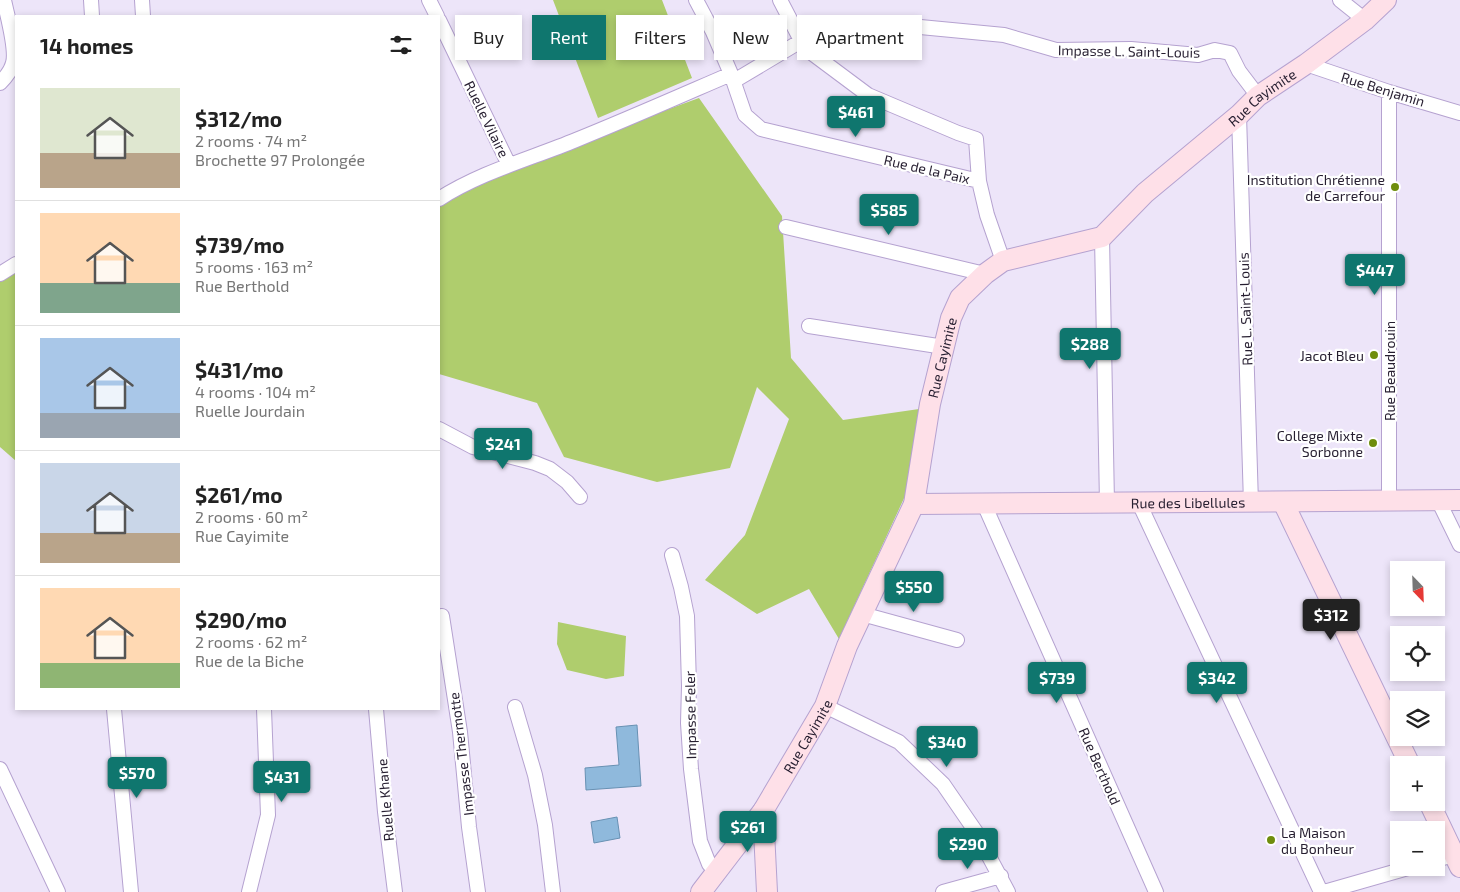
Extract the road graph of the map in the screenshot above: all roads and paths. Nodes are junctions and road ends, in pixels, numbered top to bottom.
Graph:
1 (4, 0) edge
2 (91, 0) edge
3 (142, 0) edge
4 (429, 0) edge
5 (696, 0) edge
6 (780, 0) edge
7 (1340, 0) edge
8 (1386, 0) edge
9 (92, 15) edge
10 (143, 15) edge
11 (436, 15) edge
12 (1365, 20) junction
13 (440, 22) edge
14 (922, 27) edge
15 (797, 33) edge
16 (797, 43) edge
17 (821, 60) edge
18 (1306, 64) junction
19 (733, 78) junction
20 (0, 83) edge
21 (1389, 92) junction
22 (1258, 96) junction
23 (1460, 113) edge
24 (1240, 115) junction
25 (510, 165) junction
26 (979, 181) junction
27 (440, 198) edge
28 (786, 227) dead end
29 (1102, 237) junction
30 (1003, 261) junction
31 (15, 265) edge
32 (0, 274) edge
33 (985, 274) junction
34 (809, 326) dead end
35 (944, 347) junction
36 (440, 430) edge
37 (580, 497) dead end
38 (1438, 500) junction
39 (1460, 500) edge
40 (1389, 501) junction
41 (1282, 502) junction
42 (1107, 503) junction
43 (1251, 503) junction
44 (914, 504) junction
45 (984, 504) junction
46 (1139, 504) junction
47 (1460, 545) edge
48 (672, 555) dead end
49 (862, 614) junction
50 (442, 616) dead end
51 (958, 640) dead end
52 (825, 706) junction
53 (515, 707) dead end
54 (114, 710) edge
55 (264, 710) edge
56 (376, 710) edge
57 (1406, 756) edge
58 (0, 769) edge
59 (763, 811) junction
60 (1433, 811) edge
61 (1453, 858) edge
62 (717, 872) junction
63 (1390, 873) edge
64 (1000, 876) junction
65 (58, 892) edge
66 (131, 892) edge
67 (249, 892) edge
68 (395, 892) edge
69 (478, 892) edge
70 (553, 892) edge
71 (701, 892) edge
72 (767, 892) edge
73 (943, 892) edge
74 (1008, 892) edge
75 (1156, 892) edge
76 (1322, 892) edge

1 - 20 street
2 - 9 street
3 - 10 street
4 - 11 street, Ruelle Vilaire
5 - 19 street, Rue de la Paix
6 - 15 street
7 - 12 street
8 - 12 street, Rue Cayimite
12 - 18 street, Rue Cayimite
13 - 25 street, Ruelle Vilaire
14 - 22 street, Impasse L. Saint-Louis
16 - 19 street
17 - 26 street
18 - 21 street, Rue Benjamin
18 - 22 street, Rue Cayimite
19 - 25 street
19 - 26 street, Rue de la Paix
21 - 23 street, Rue Benjamin
21 - 40 street, Rue Beaudrouin
22 - 24 street, Rue Cayimite
24 - 29 street, Rue Cayimite
24 - 43 street, Rue L. Saint-Louis
25 - 27 street
26 - 30 street, Rue de la Paix
28 - 33 street
29 - 30 street, Rue Cayimite
29 - 42 street
30 - 33 street, Rue Cayimite
31 - 32 street
33 - 35 street, Rue Cayimite
34 - 35 street
35 - 44 street, Rue Cayimite
36 - 37 street
38 - 39 street, Rue des Libellules
38 - 40 street, Rue des Libellules
38 - 47 street
40 - 41 street, Rue des Libellules
41 - 43 street, Rue des Libellules
41 - 57 street
42 - 45 street, Rue des Libellules
42 - 46 street, Rue des Libellules
43 - 46 street, Rue des Libellules
44 - 45 street, Rue des Libellules
44 - 49 street, Rue Cayimite
45 - 75 street, Rue Berthold
46 - 76 street
48 - 62 street, Impasse Feler
49 - 51 street
49 - 52 street, Rue Cayimite
50 - 69 street, Impasse Thermotte
52 - 59 street, Rue Cayimite
52 - 64 street
53 - 70 street
54 - 66 street
55 - 67 street
56 - 68 street, Ruelle Khane
58 - 65 street
59 - 62 street, Rue Cayimite
59 - 72 street
60 - 61 street
62 - 71 street, Rue Cayimite
63 - 76 street
64 - 73 street
64 - 74 street

